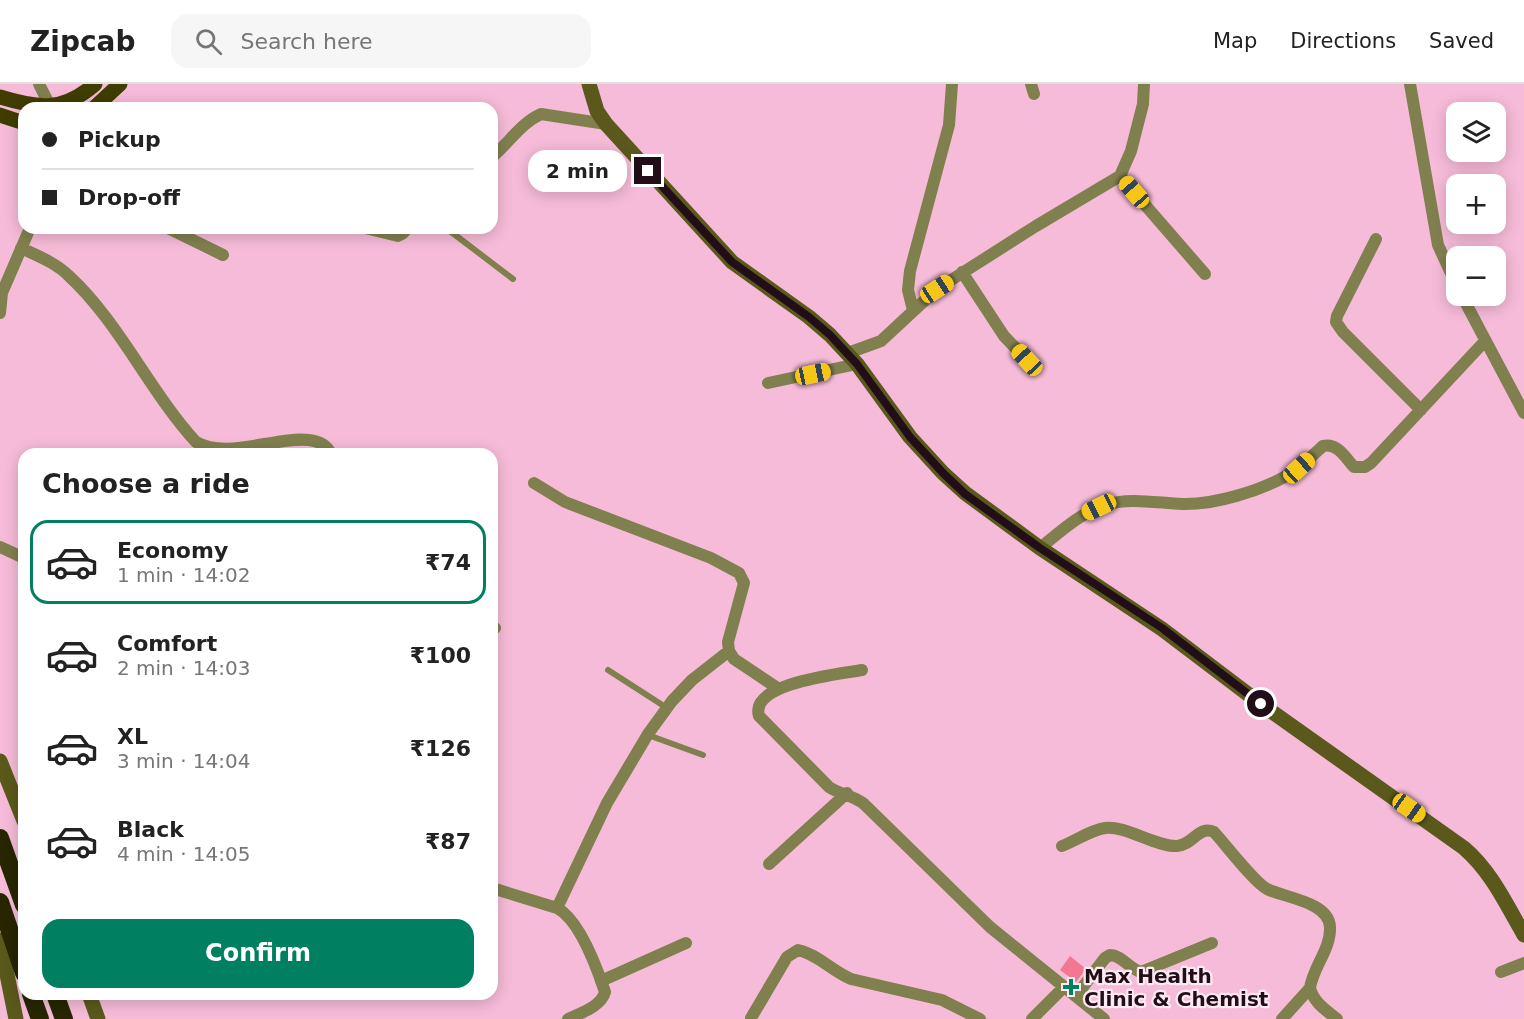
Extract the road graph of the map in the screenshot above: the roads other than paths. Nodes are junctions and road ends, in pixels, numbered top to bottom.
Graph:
1 (39, 84) edge
2 (95, 84) edge
3 (120, 84) edge
4 (589, 84) edge
5 (952, 84) edge
6 (1144, 84) edge
7 (1410, 84) edge
8 (0, 97) edge
9 (18, 102) edge
10 (48, 102) edge
11 (67, 102) edge
12 (100, 102) edge
13 (0, 115) edge
14 (18, 121) edge
15 (606, 124) junction
16 (498, 151) edge
17 (1120, 176) junction
18 (27, 234) edge
19 (180, 234) edge
20 (454, 234) edge
21 (1376, 239) dead end
22 (21, 248) junction
23 (223, 255) dead end
24 (1446, 262) edge
25 (962, 272) junction
26 (1205, 274) dead end
27 (513, 279) dead end
28 (1467, 306) edge
29 (913, 310) junction
30 (0, 313) edge
31 (1485, 340) junction
32 (852, 359) junction
33 (1027, 360) dead end
34 (768, 383) dead end
35 (1421, 410) junction
36 (1524, 413) edge
37 (239, 448) edge
38 (239, 448) edge
39 (326, 448) edge
40 (534, 483) dead end
41 (0, 547) edge
42 (1040, 548) junction
43 (18, 555) edge
44 (729, 651) junction
45 (608, 670) dead end
46 (862, 670) dead end
47 (779, 688) junction
48 (667, 708) junction
49 (648, 734) junction
50 (703, 755) dead end
51 (0, 761) edge
52 (847, 793) junction
53 (18, 806) edge
54 (0, 838) edge
55 (1062, 846) dead end
56 (770, 864) dead end
57 (18, 888) edge
58 (498, 890) edge
59 (0, 902) edge
60 (557, 908) junction
61 (1524, 935) edge
62 (0, 940) edge
63 (686, 943) dead end
64 (1212, 943) dead end
65 (18, 955) edge
66 (1524, 963) edge
67 (1501, 972) dead end
68 (601, 981) junction
69 (1064, 987) junction
70 (1310, 988) junction
71 (1076, 996) junction
72 (33, 1000) edge
73 (57, 1000) edge
74 (91, 1000) edge
75 (751, 1018) edge
76 (16, 1019) edge
77 (40, 1019) edge
78 (64, 1019) edge
79 (98, 1019) edge
80 (568, 1019) edge
81 (980, 1019) edge
82 (1032, 1019) edge
83 (1104, 1019) edge
84 (1282, 1019) edge
85 (1337, 1019) edge

1 - 10 street
2 - 11 main road
3 - 12 main road
4 - 15 street
5 - 29 street
6 - 17 street
7 - 24 street
8 - 9 main road
13 - 14 main road
15 - 16 street
15 - 32 street
17 - 25 street
17 - 26 street
18 - 22 street
19 - 23 street
20 - 27 lane
21 - 35 street
22 - 30 street
22 - 37 street
25 - 29 street
25 - 33 street
28 - 31 street
29 - 32 street
31 - 35 street
31 - 36 street
32 - 34 street
32 - 42 street
35 - 42 street
38 - 39 street
40 - 44 street
41 - 43 street
42 - 61 street
44 - 47 street
44 - 48 street
45 - 48 lane
46 - 47 street
47 - 52 street
48 - 49 street
49 - 50 lane
49 - 60 street
51 - 53 street
52 - 56 street
52 - 69 street
54 - 57 highway
55 - 70 street
58 - 60 street
59 - 65 highway
60 - 68 street
62 - 76 street
63 - 68 street
64 - 71 street
66 - 67 street
68 - 80 street
69 - 71 street
69 - 82 street
70 - 84 street
70 - 85 street
71 - 83 street
72 - 77 highway
73 - 78 highway
74 - 79 street
75 - 81 street

